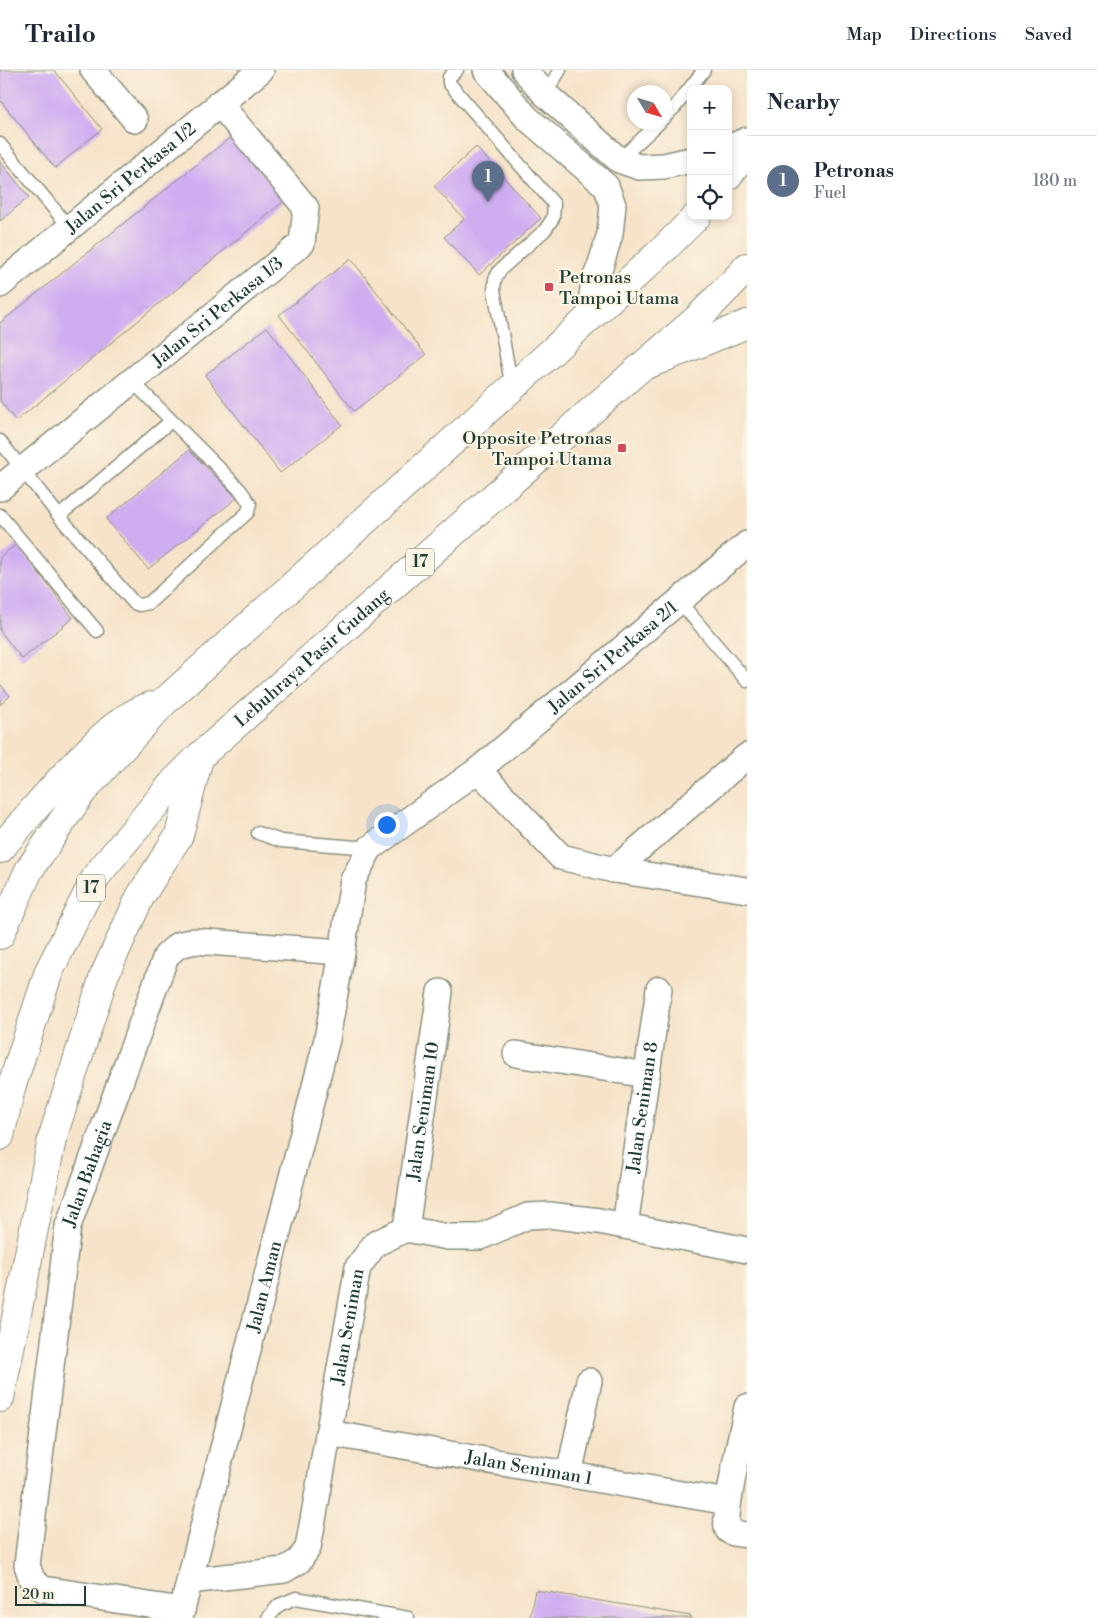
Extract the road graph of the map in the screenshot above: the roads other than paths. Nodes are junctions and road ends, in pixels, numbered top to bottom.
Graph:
1 (93, 70) edge
2 (261, 70) edge
3 (457, 70) edge
4 (486, 70) edge
5 (524, 70) edge
6 (560, 70) edge
7 (704, 70) edge
8 (545, 94) junction
9 (219, 103) junction
10 (672, 109) edge
11 (135, 120) dead end
12 (651, 130) edge
13 (747, 140) edge
14 (0, 144) edge
15 (732, 146) edge
16 (747, 151) edge
17 (619, 160) junction
18 (687, 161) edge
19 (729, 175) edge
20 (693, 220) edge
21 (69, 228) junction
22 (747, 267) edge
23 (0, 285) edge
24 (589, 318) junction
25 (747, 324) edge
26 (640, 368) junction
27 (132, 381) junction
28 (512, 388) junction
29 (171, 421) junction
30 (0, 441) edge
31 (22, 470) junction
32 (0, 488) edge
33 (0, 515) edge
34 (59, 516) junction
35 (747, 544) edge
36 (679, 601) junction
37 (97, 631) dead end
38 (747, 680) edge
39 (164, 702) junction
40 (200, 756) junction
41 (747, 756) edge
42 (478, 770) junction
43 (258, 833) dead end
44 (370, 848) junction
45 (0, 850) edge
46 (614, 870) junction
47 (747, 890) edge
48 (0, 935) edge
49 (342, 952) junction
50 (659, 989) dead end
51 (440, 992) dead end
52 (516, 1054) dead end
53 (647, 1075) junction
54 (0, 1136) edge
55 (625, 1226) junction
56 (406, 1230) junction
57 (747, 1250) edge
58 (589, 1380) dead end
59 (0, 1398) edge
60 (747, 1407) edge
61 (328, 1433) junction
62 (569, 1474) junction
63 (728, 1502) junction
64 (739, 1533) edge
65 (189, 1581) junction
66 (181, 1614) edge
67 (268, 1618) edge
68 (408, 1618) edge

1 - 11 street
2 - 9 street, Jalan Sri Perkasa 1/2
3 - 28 lane
4 - 24 street
5 - 8 street
6 - 8 lane
7 - 10 lane
8 - 17 street
9 - 21 street, Jalan Sri Perkasa 1/2
9 - 27 street, Jalan Sri Perkasa 1/3
12 - 17 lane
13 - 15 street
14 - 21 lane
16 - 19 main road
17 - 18 street
20 - 24 main road
21 - 23 street, Jalan Sri Perkasa 1/2
22 - 26 main road, Lebuhraya Pasir Gudang / 17
24 - 28 main road
25 - 26 main road
26 - 40 main road, Lebuhraya Pasir Gudang / 17
27 - 29 lane
27 - 31 street, Jalan Sri Perkasa 1/3
28 - 39 main road
29 - 34 lane
29 - 34 lane
30 - 31 lane
31 - 32 street, Jalan Sri Perkasa 1/3
31 - 34 lane
33 - 37 lane
35 - 36 street, Jalan Sri Perkasa 2/1
36 - 38 lane
36 - 42 street, Jalan Sri Perkasa 2/1
39 - 45 main road
39 - 48 main road
40 - 54 main road, Lebuhraya Pasir Gudang / 17
40 - 59 main road
41 - 46 street
42 - 44 street, Jalan Sri Perkasa 2/1
42 - 46 street
43 - 44 lane
44 - 49 street, Jalan Aman
46 - 47 street
49 - 65 street, Jalan Aman
49 - 66 street, Jalan Bahagia
50 - 53 street, Jalan Seniman 8
51 - 56 street, Jalan Seniman 10
52 - 53 street
53 - 55 street, Jalan Seniman 8
55 - 56 street
55 - 57 street
56 - 61 street, Jalan Seniman
58 - 62 street
60 - 63 street
61 - 62 street, Jalan Seniman 1
61 - 65 street, Jalan Seniman
62 - 63 street, Jalan Seniman 1
63 - 64 street
65 - 66 street, Jalan Aman
67 - 68 lane

